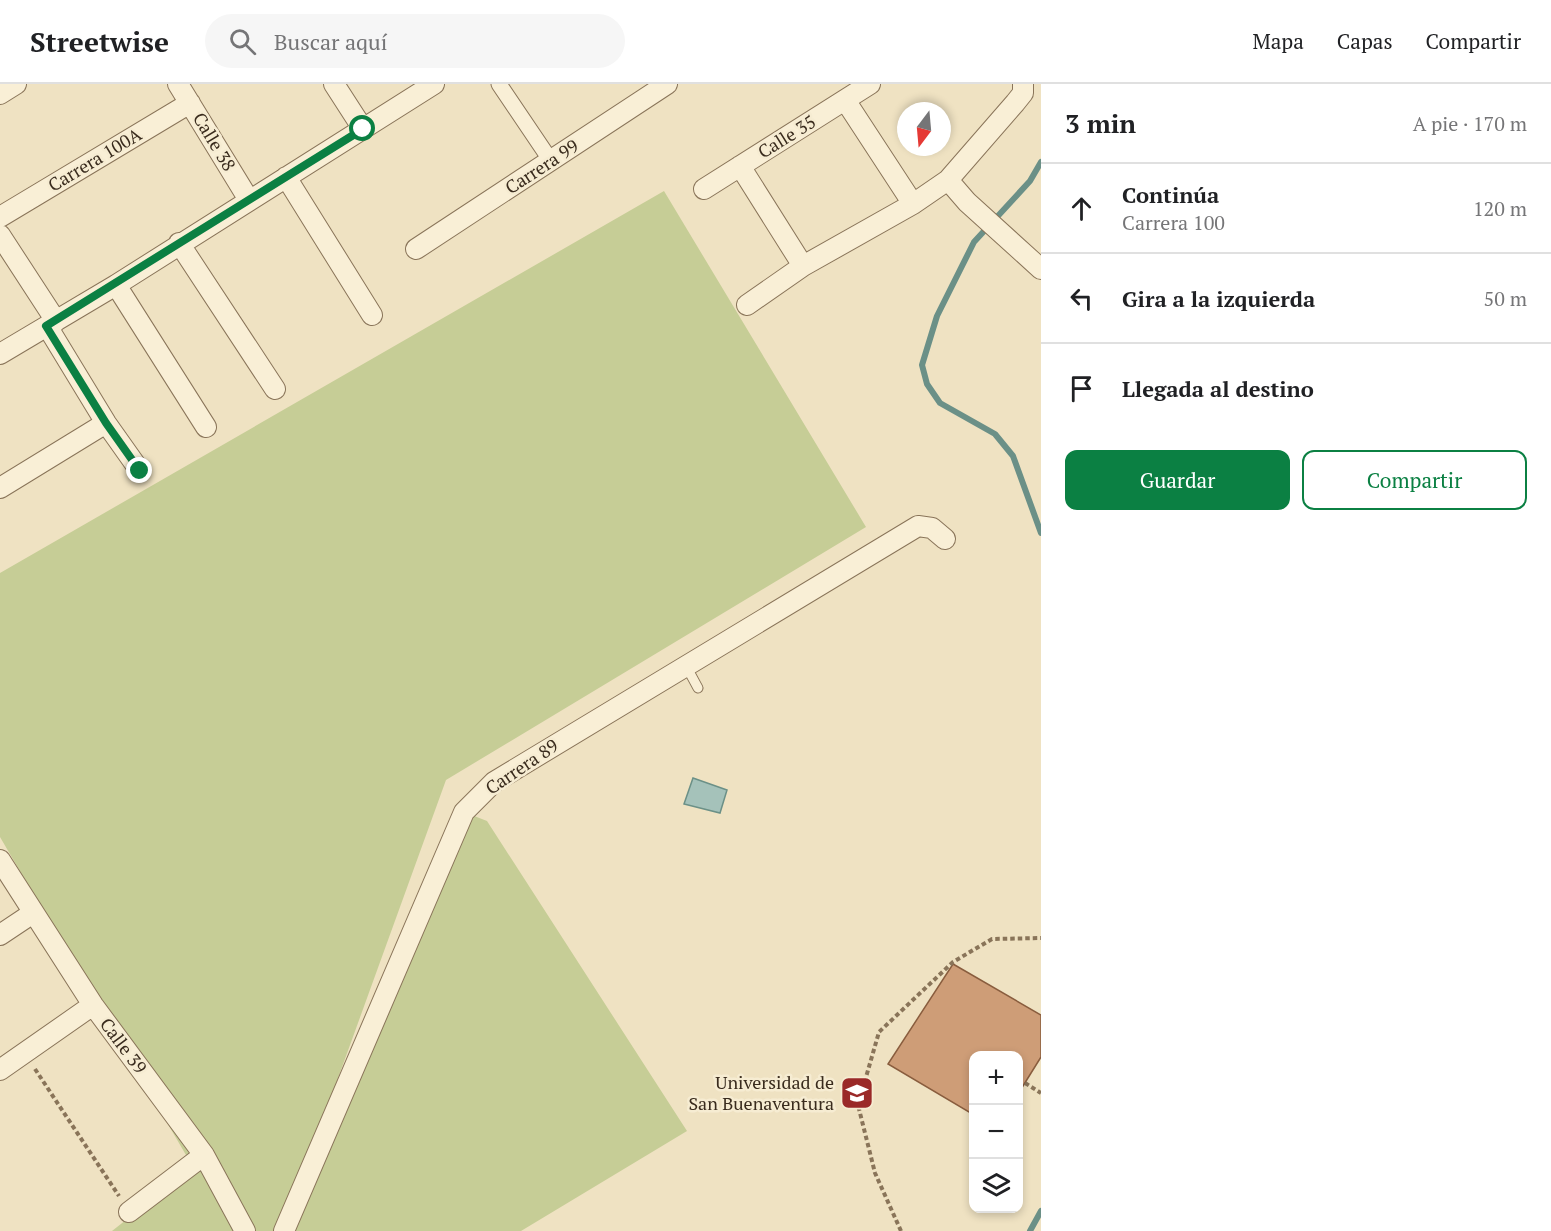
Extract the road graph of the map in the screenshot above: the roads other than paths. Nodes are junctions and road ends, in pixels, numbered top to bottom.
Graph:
1 (16, 84) edge
2 (178, 84) edge
3 (334, 84) edge
4 (434, 84) edge
5 (499, 84) edge
6 (667, 84) edge
7 (870, 84) edge
8 (1023, 89) edge
9 (0, 94) edge
10 (845, 100) junction
11 (190, 104) junction
12 (363, 129) junction
13 (551, 161) junction
14 (740, 166) junction
15 (286, 177) junction
16 (948, 180) junction
17 (704, 189) dead end
18 (249, 200) junction
19 (913, 204) junction
20 (0, 217) edge
21 (0, 235) edge
22 (179, 243) junction
23 (416, 249) dead end
24 (803, 266) junction
25 (1041, 269) edge
26 (116, 285) junction
27 (747, 304) dead end
28 (372, 315) dead end
29 (51, 323) junction
30 (0, 354) edge
31 (275, 389) dead end
32 (106, 423) junction
33 (206, 427) dead end
34 (140, 471) dead end
35 (0, 488) edge
36 (945, 539) dead end
37 (685, 664) junction
38 (698, 688) dead end
39 (0, 860) edge
40 (33, 913) junction
41 (0, 935) edge
42 (93, 1005) junction
43 (0, 1070) edge
44 (204, 1155) junction
45 (129, 1212) road end
46 (245, 1231) edge
47 (284, 1231) edge

1 - 9 street
2 - 11 street, Calle 38
3 - 12 street
4 - 12 street
5 - 13 street
6 - 13 street, Carrera 99
7 - 10 street, Calle 35
8 - 16 street
10 - 14 street, Calle 35
10 - 19 street
11 - 18 street, Calle 38
11 - 20 street, Carrera 100A
12 - 15 street
13 - 23 street, Carrera 99
14 - 17 street, Calle 35
14 - 24 street
15 - 18 street
15 - 28 street
16 - 19 street
16 - 25 street
18 - 22 street
19 - 24 street
21 - 29 street
22 - 26 street
22 - 31 street
24 - 27 street
26 - 29 street
26 - 33 street
29 - 30 street
29 - 32 street
32 - 34 street
32 - 35 street
36 - 37 street, Carrera 89
37 - 38 lane
37 - 47 street, Carrera 89
39 - 40 street, Calle 39
40 - 41 street
40 - 42 street, Calle 39
42 - 43 street
42 - 44 street, Calle 39
44 - 45 street
44 - 46 street, Calle 39

